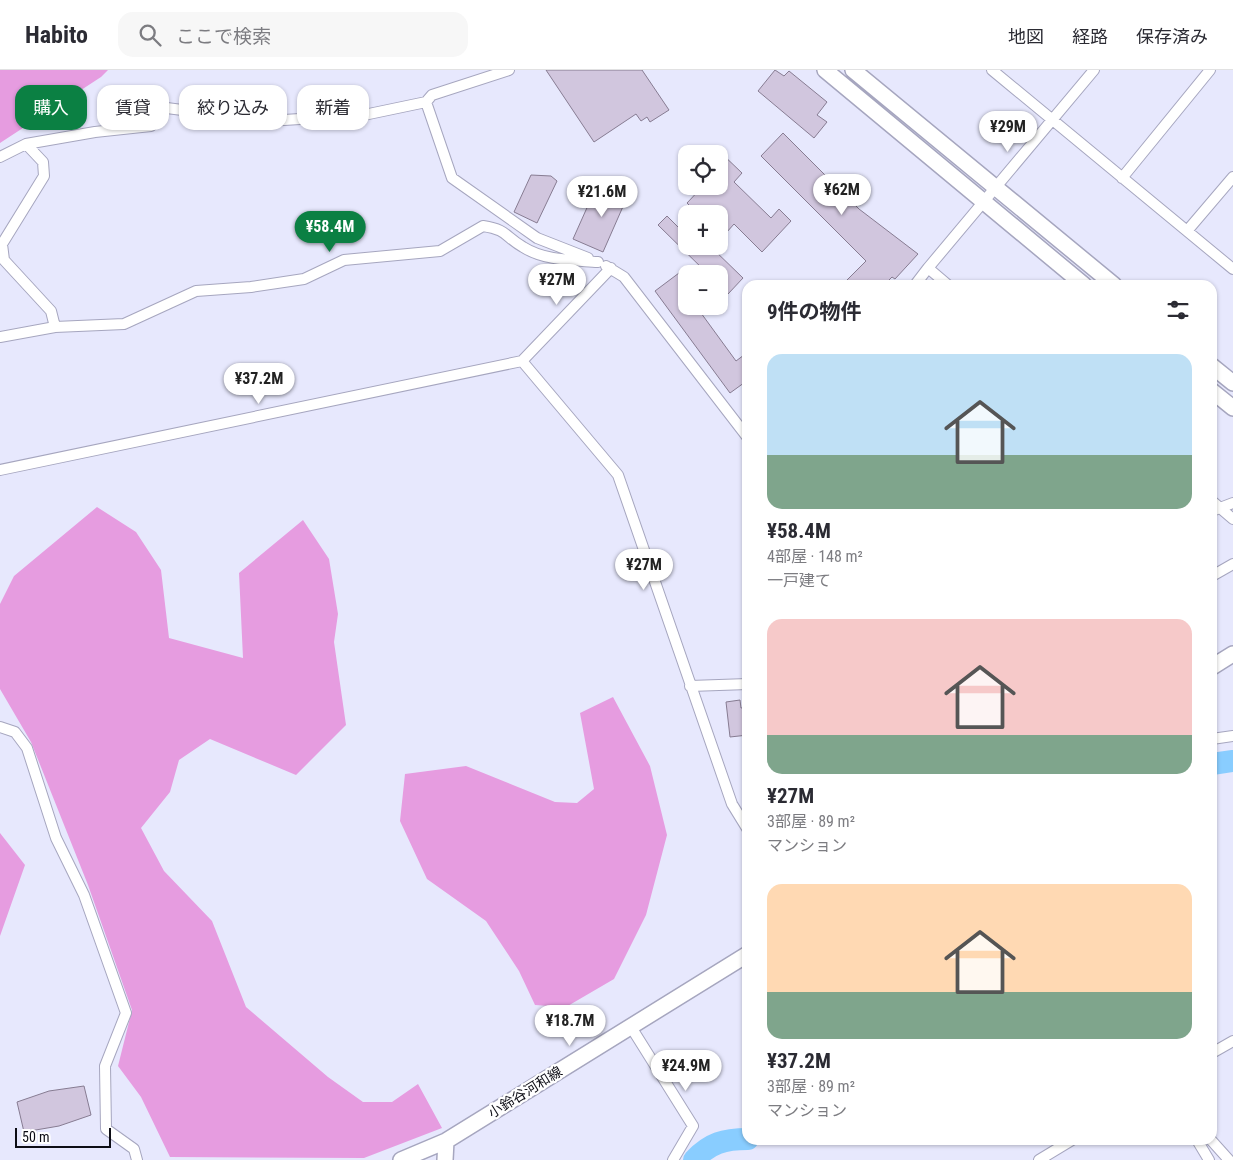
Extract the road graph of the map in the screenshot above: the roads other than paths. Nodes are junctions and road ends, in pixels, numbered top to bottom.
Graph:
1 (509, 70) edge
2 (825, 70) edge
3 (853, 70) edge
4 (992, 70) edge
5 (1094, 70) edge
6 (1210, 70) edge
7 (426, 102) junction
8 (1052, 120) junction
9 (26, 144) junction
10 (0, 158) edge
11 (1233, 177) edge
12 (1122, 178) junction
13 (996, 188) junction
14 (983, 202) junction
15 (1187, 232) junction
16 (598, 262) junction
17 (610, 268) junction
18 (928, 268) junction
19 (1233, 269) edge
20 (919, 280) edge
21 (942, 280) edge
22 (1078, 280) edge
23 (1108, 280) edge
24 (55, 327) junction
25 (0, 337) edge
26 (522, 361) junction
27 (1217, 370) edge
28 (1233, 383) edge
29 (1217, 395) edge
30 (1233, 408) edge
31 (742, 430) edge
32 (0, 470) edge
33 (1233, 503) edge
34 (1217, 510) edge
35 (1233, 519) edge
36 (1233, 564) edge
37 (1217, 573) edge
38 (1233, 654) edge
39 (1217, 664) edge
40 (742, 684) edge
41 (690, 686) junction
42 (0, 726) edge
43 (1233, 736) edge
44 (1217, 738) edge
45 (742, 820) edge
46 (742, 958) edge
47 (631, 1027) junction
48 (1233, 1041) edge
49 (1217, 1051) edge
50 (446, 1141) junction
51 (1064, 1145) edge
52 (1200, 1145) edge
53 (1216, 1145) edge
54 (137, 1160) edge
55 (402, 1160) edge
56 (445, 1160) edge
57 (673, 1160) edge
58 (1040, 1160) edge
59 (1209, 1160) edge
60 (1229, 1160) edge

1 - 7 street
2 - 14 street
3 - 13 street
4 - 8 street
5 - 8 street
6 - 12 street
7 - 9 street
7 - 16 street
8 - 12 street
8 - 13 street
9 - 10 street
9 - 24 street
11 - 15 street
12 - 15 street
13 - 14 street
13 - 23 street
14 - 18 street
14 - 22 street
15 - 19 street
16 - 17 street
16 - 24 street
17 - 26 street
17 - 31 street
18 - 20 street
18 - 21 street
24 - 25 street
26 - 32 street
26 - 41 street
27 - 28 street
29 - 30 street
33 - 34 street
34 - 35 street
36 - 37 street
38 - 39 street
40 - 41 street
41 - 45 street
42 - 54 street
43 - 44 street
46 - 47 street, 小鈴谷河和線
47 - 50 street, 小鈴谷河和線
47 - 57 street
48 - 49 street
50 - 55 street, 小鈴谷河和線
50 - 56 street
51 - 58 street
52 - 59 street
53 - 60 street

